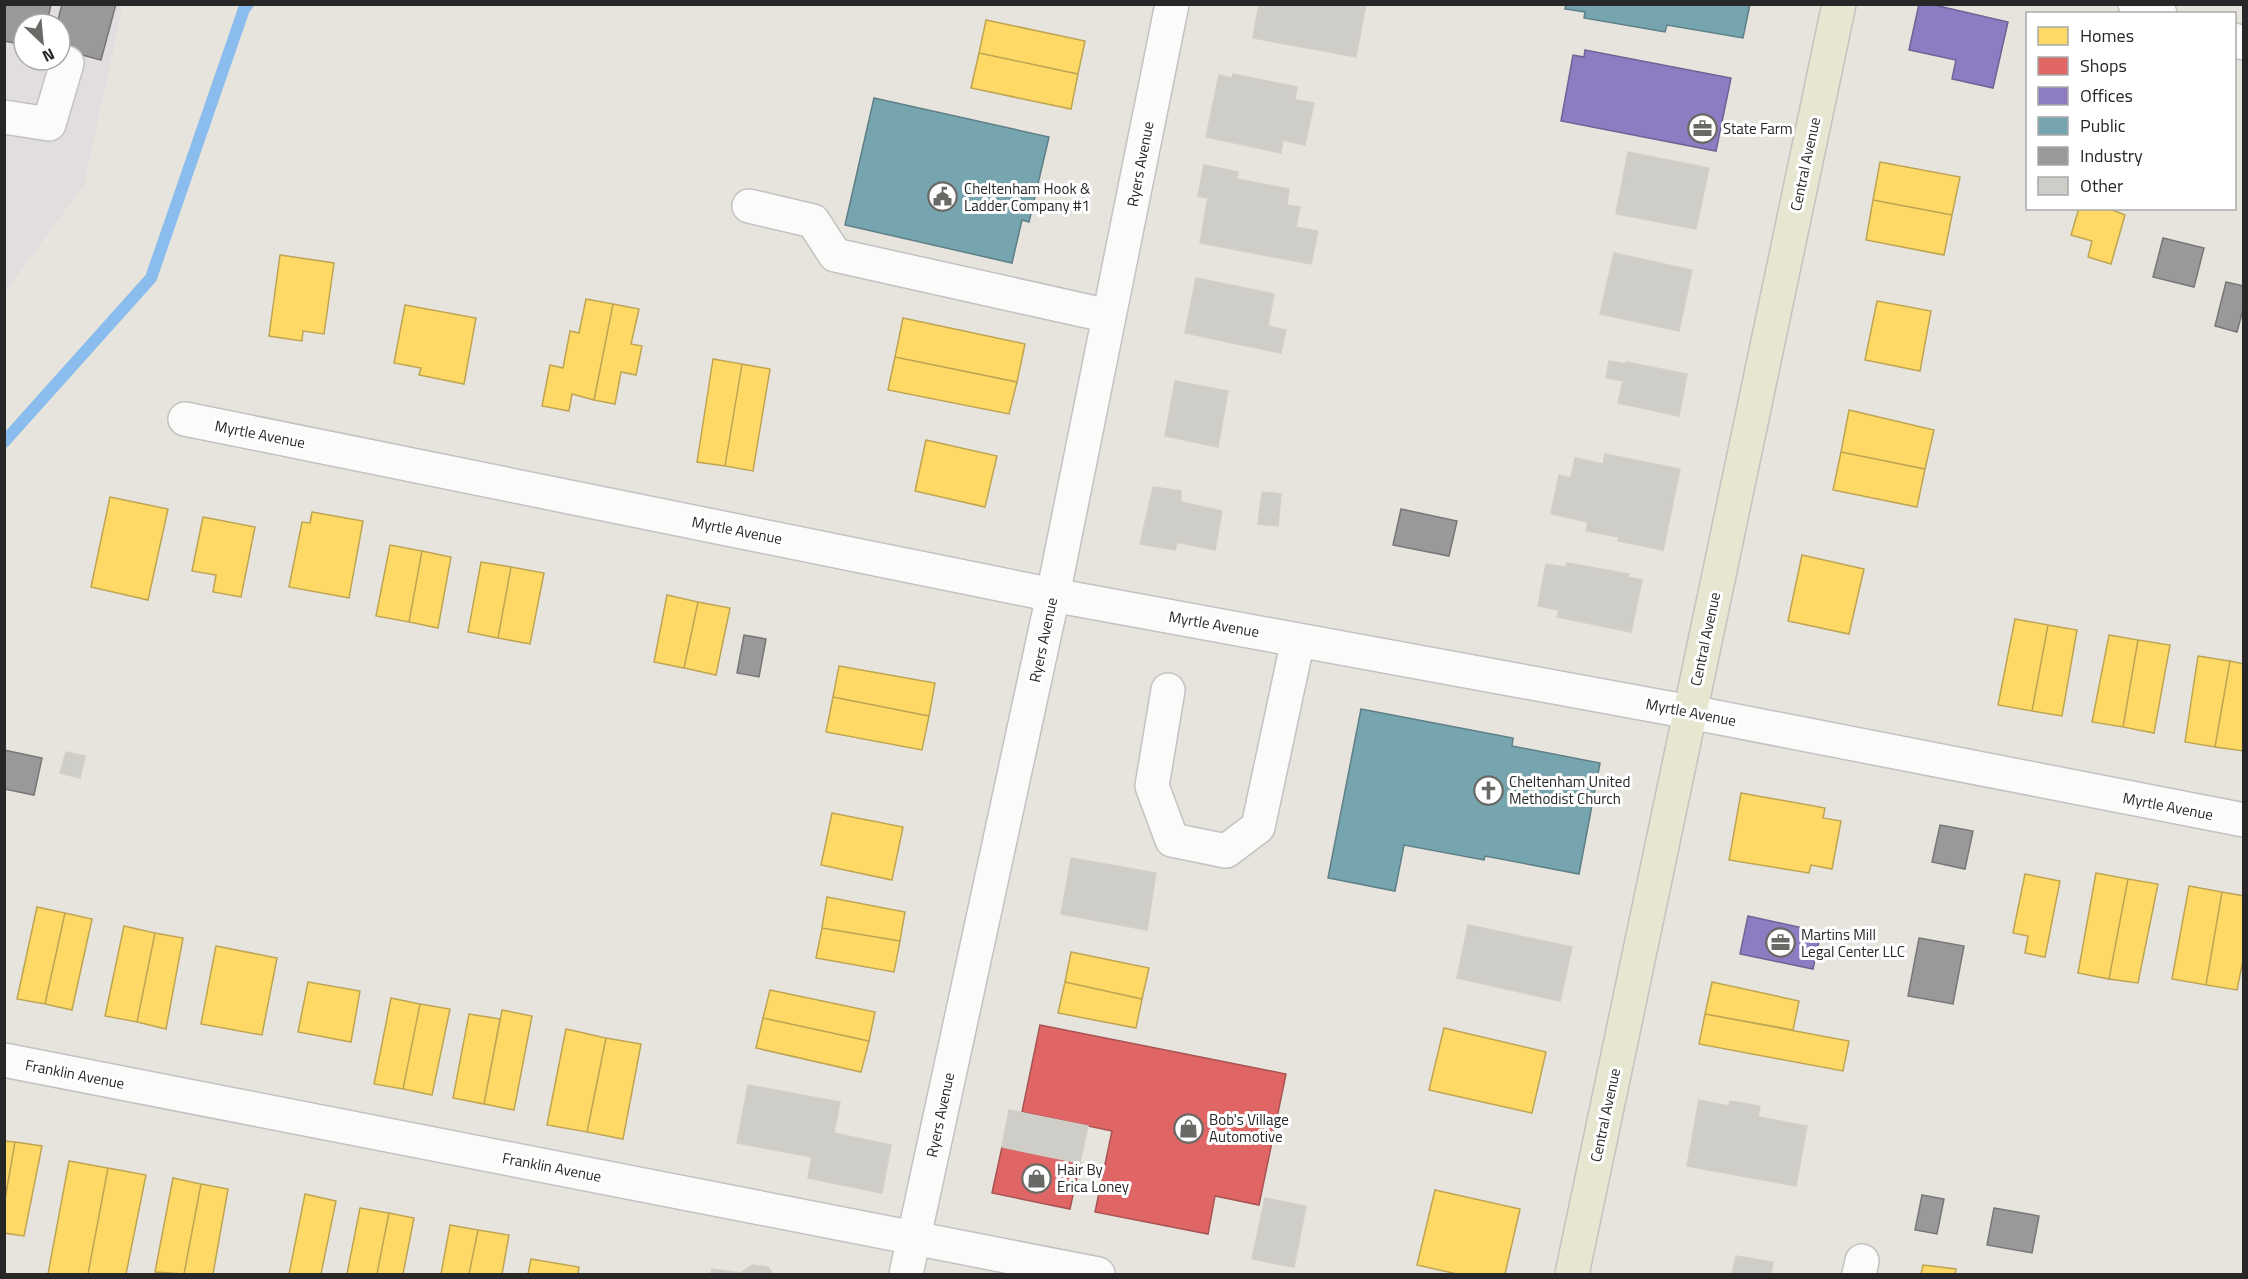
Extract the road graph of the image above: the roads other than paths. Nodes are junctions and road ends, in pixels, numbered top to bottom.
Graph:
1 (1172, 4) edge
2 (1839, 4) edge
3 (2134, 4) edge
4 (2155, 12) edge
5 (64, 72) edge
6 (4, 117) edge
7 (749, 206) dead end
8 (1109, 316) junction
9 (185, 419) dead end
10 (1053, 595) junction
11 (1298, 640) junction
12 (1168, 690) dead end
13 (1690, 712) junction
14 (2244, 820) edge
15 (4, 1060) edge
16 (914, 1237) junction
17 (906, 1275) edge
18 (1098, 1275) edge
19 (1572, 1275) edge

1 - 8 street, Ryers Avenue
2 - 13 main road, Central Avenue
3 - 4 street
5 - 6 street
7 - 8 street
8 - 10 street, Ryers Avenue
9 - 10 street, Myrtle Avenue
10 - 11 street, Myrtle Avenue
10 - 16 street, Ryers Avenue
11 - 12 street
11 - 13 street, Myrtle Avenue
13 - 14 street, Myrtle Avenue
13 - 19 main road, Central Avenue
15 - 16 street, Franklin Avenue
16 - 17 street, Ryers Avenue
16 - 18 street, Franklin Avenue

